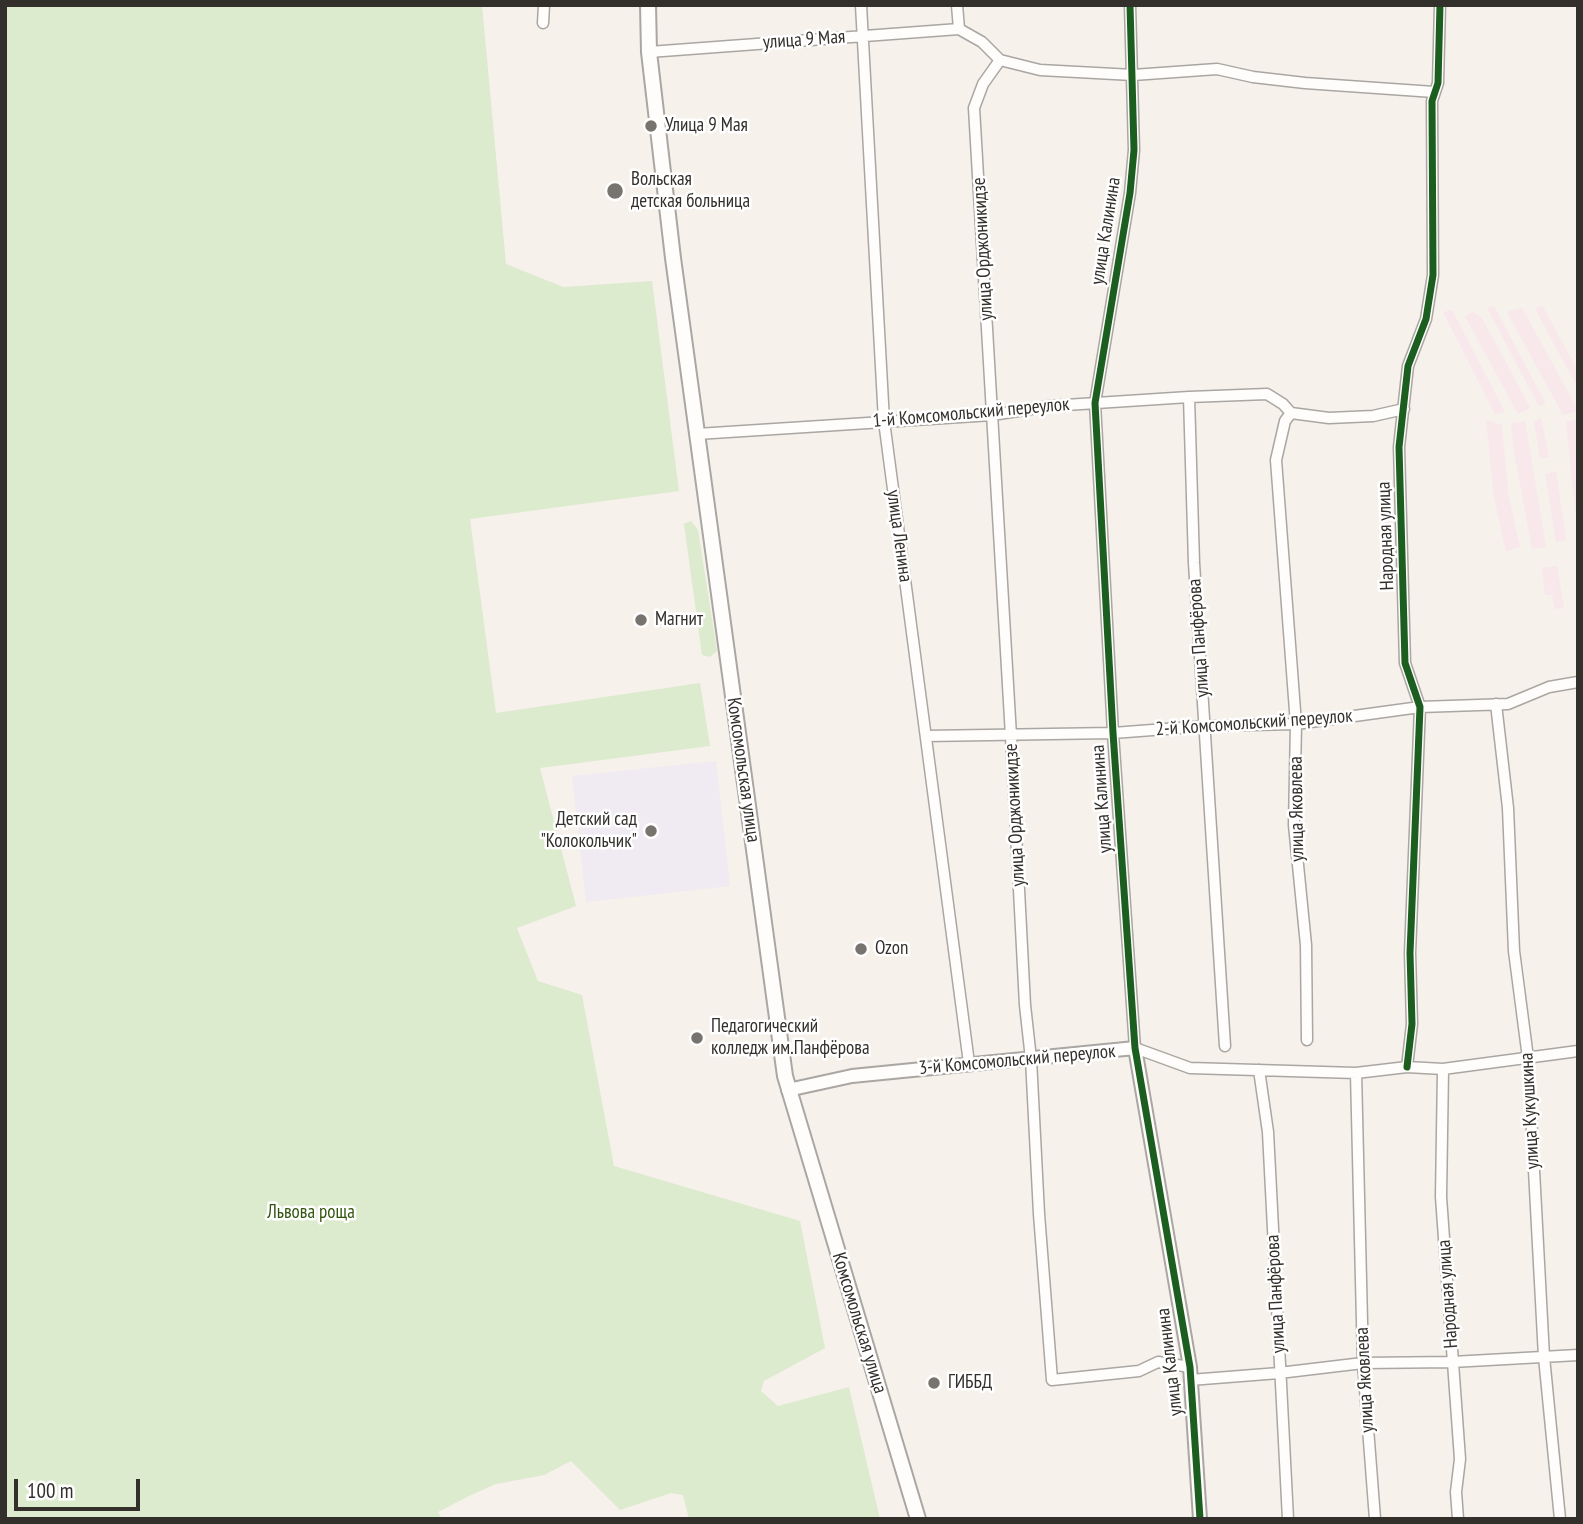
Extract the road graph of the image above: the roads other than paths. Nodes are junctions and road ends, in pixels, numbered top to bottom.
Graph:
1 (544, 5) edge
2 (648, 5) edge
3 (861, 5) edge
4 (957, 5) edge
5 (1130, 5) edge
6 (1440, 5) edge
7 (543, 23) dead end
8 (959, 29) junction
9 (863, 36) junction
10 (649, 52) junction
11 (1000, 60) junction
12 (1133, 75) junction
13 (1434, 92) junction
14 (1189, 397) junction
15 (1095, 403) junction
16 (1404, 409) junction
17 (1291, 413) junction
18 (992, 415) junction
19 (884, 421) junction
20 (697, 434) junction
21 (1578, 682) edge
22 (1496, 704) junction
23 (1420, 707) junction
24 (1296, 724) junction
25 (1205, 726) junction
26 (1113, 733) junction
27 (926, 736) junction
28 (1011, 736) junction
29 (1307, 1040) dead end
30 (1225, 1046) dead end
31 (1135, 1048) junction
32 (1578, 1051) edge
33 (1528, 1058) junction
34 (1031, 1059) junction
35 (969, 1063) junction
36 (1407, 1067) junction
37 (1443, 1069) junction
38 (1259, 1070) junction
39 (1356, 1073) junction
40 (788, 1090) junction
41 (1578, 1355) edge
42 (1544, 1357) junction
43 (1452, 1362) junction
44 (1363, 1363) junction
45 (1279, 1373) junction
46 (1190, 1374) junction
47 (918, 1519) edge
48 (1200, 1519) edge
49 (1287, 1519) edge
50 (1374, 1519) edge
51 (1458, 1519) edge
52 (1560, 1519) edge

1 - 7 street
2 - 10 main road, Комсомольская улица
3 - 9 street, улица Ленина
4 - 8 street
5 - 12 street, улица Калинина
6 - 13 street, Народная улица
8 - 9 street, улица 9 Мая
8 - 11 street
9 - 10 street, улица 9 Мая
9 - 19 street, улица Ленина
10 - 20 main road, Комсомольская улица
11 - 12 street
11 - 18 street, улица Орджоникидзе
12 - 13 street
12 - 15 street, улица Калинина
13 - 16 street, Народная улица
14 - 15 street, 1-й Комсомольский переулок
14 - 17 street, 1-й Комсомольский переулок
14 - 25 street, улица Панфёрова
15 - 18 street, 1-й Комсомольский переулок
15 - 26 street, улица Калинина
16 - 17 street, 1-й Комсомольский переулок
16 - 23 street, Народная улица
17 - 24 street, улица Яковлева
18 - 19 street, 1-й Комсомольский переулок
18 - 28 street, улица Орджоникидзе
19 - 20 street, 1-й Комсомольский переулок
19 - 27 street, улица Ленина
20 - 40 main road, Комсомольская улица
21 - 22 street, 2-й Комсомольский переулок
22 - 23 street, 2-й Комсомольский переулок
22 - 33 street, улица Кукушкина
23 - 24 street, 2-й Комсомольский переулок
23 - 36 street, Народная улица
24 - 25 street, 2-й Комсомольский переулок
24 - 29 street, улица Яковлева
25 - 26 street, 2-й Комсомольский переулок
25 - 30 street, улица Панфёрова
26 - 28 street, 2-й Комсомольский переулок
26 - 31 street, улица Калинина
27 - 28 street, 2-й Комсомольский переулок
27 - 35 street, улица Ленина
28 - 34 street, улица Орджоникидзе
31 - 34 street, 3-й Комсомольский переулок
31 - 38 street, 3-й Комсомольский переулок
31 - 46 street, улица Калинина
32 - 33 street, 3-й Комсомольский переулок
33 - 37 street, 3-й Комсомольский переулок
33 - 42 street, улица Кукушкина
34 - 35 street, 3-й Комсомольский переулок
34 - 46 street, улица Орджоникидзе
35 - 40 street, 3-й Комсомольский переулок
36 - 37 street, 3-й Комсомольский переулок
36 - 39 street, 3-й Комсомольский переулок
37 - 43 street, Народная улица
38 - 39 street, 3-й Комсомольский переулок
38 - 45 street, улица Панфёрова
39 - 44 street, улица Яковлева
40 - 47 main road, Комсомольская улица
41 - 42 street
42 - 43 street
42 - 52 street, улица Кукушкина
43 - 44 street
43 - 51 street, Народная улица
44 - 45 street
44 - 50 street, улица Яковлева
45 - 46 street
45 - 49 street, улица Панфёрова
46 - 48 street, улица Калинина

